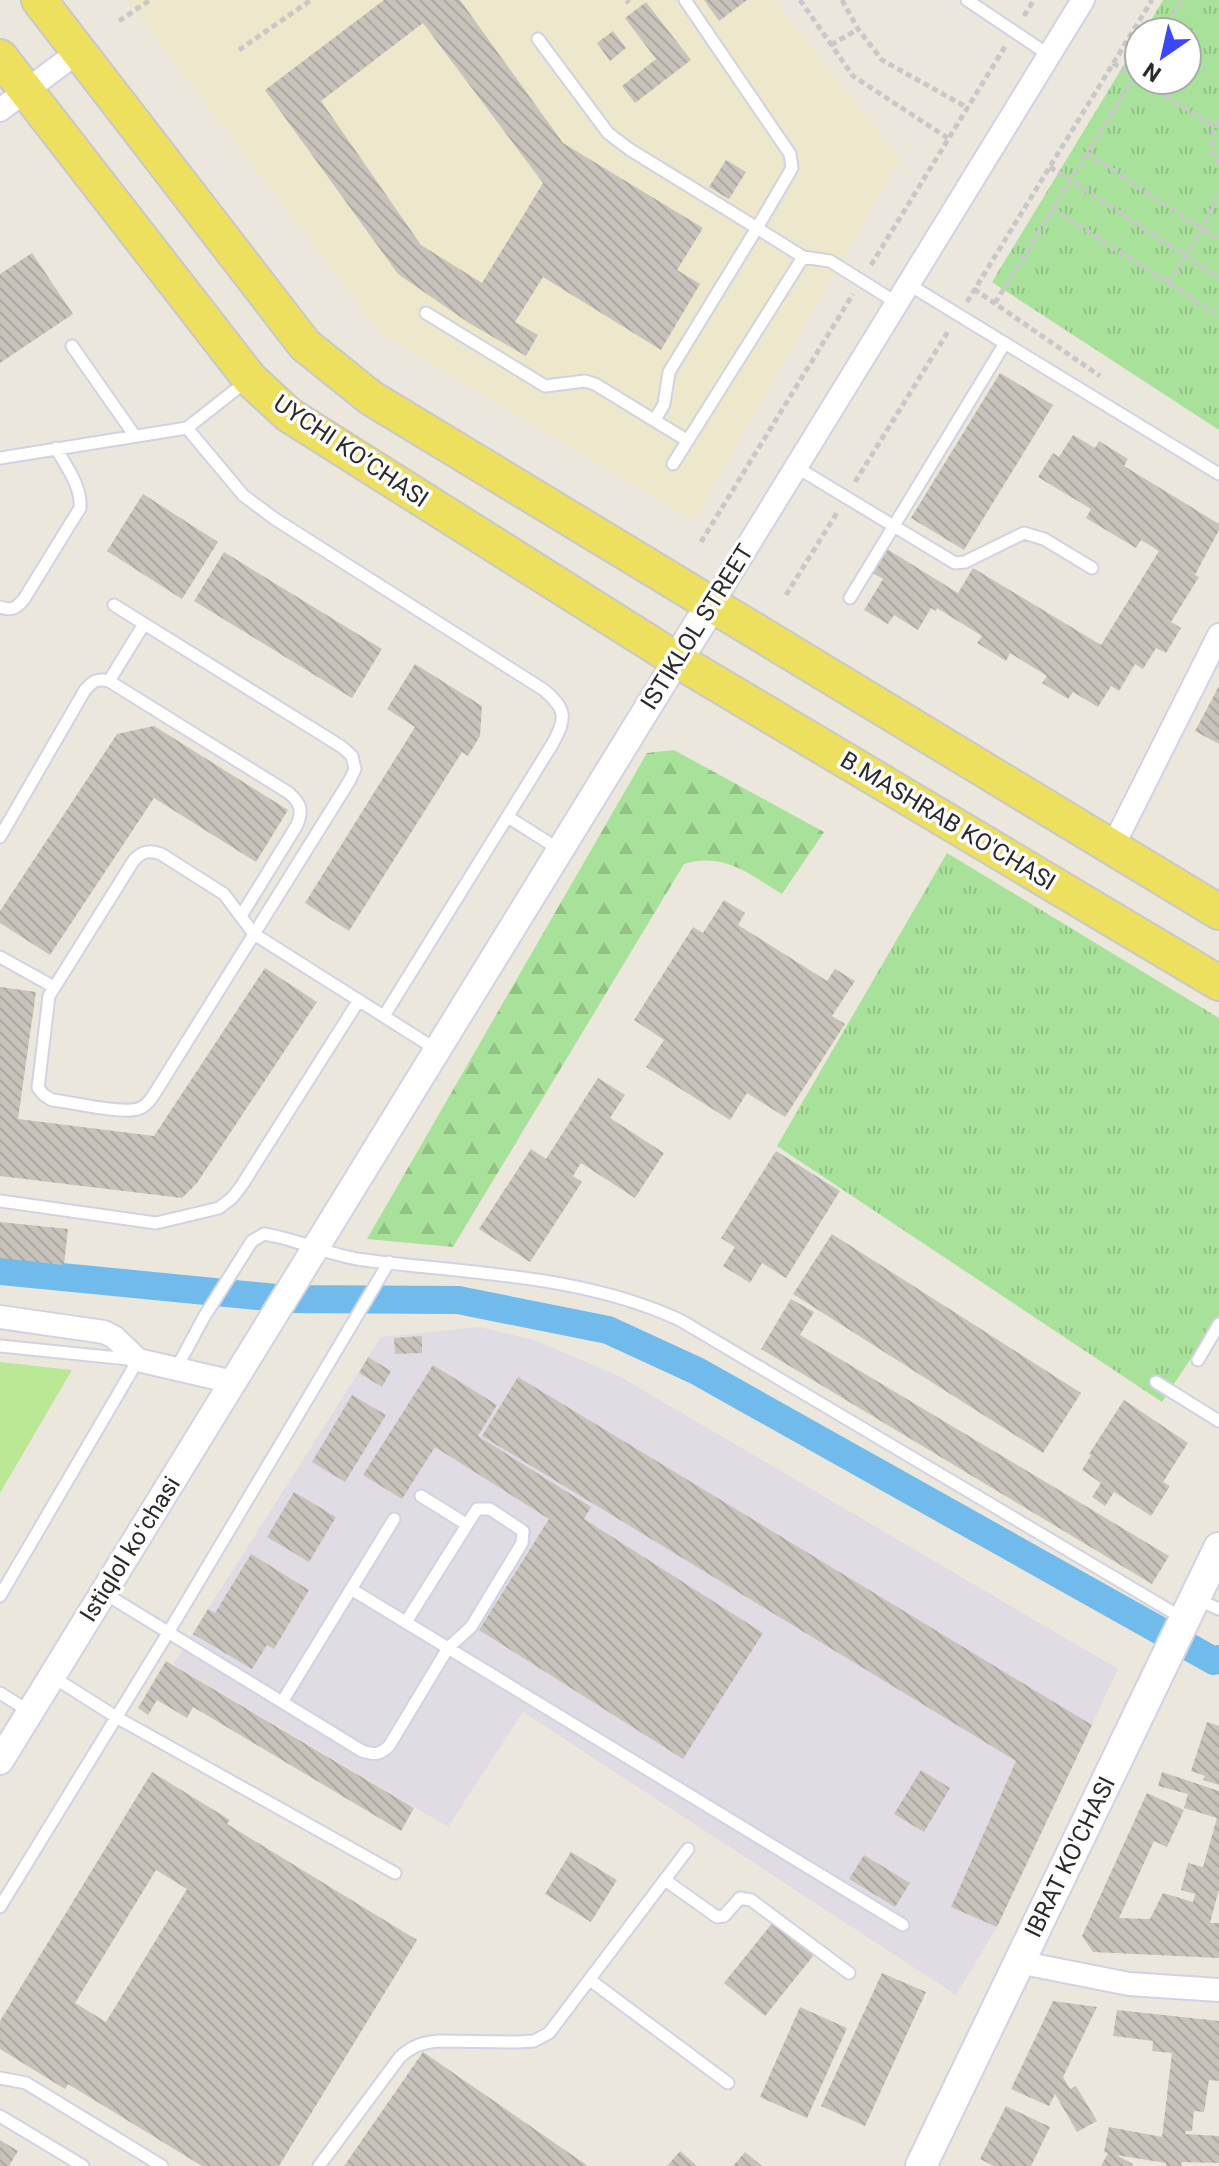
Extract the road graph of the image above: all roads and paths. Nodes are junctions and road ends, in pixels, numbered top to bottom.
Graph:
1 (39, 0) edge
2 (150, 0) edge
3 (311, 0) edge
4 (685, 0) edge
5 (800, 0) edge
6 (842, 0) edge
7 (967, 0) edge
8 (1083, 0) edge
9 (119, 21) dead end
10 (858, 29) junction
11 (538, 39) dead end
12 (831, 45) junction
13 (239, 50) dead end
14 (78, 52) junction
15 (1049, 55) junction
16 (0, 57) edge
17 (1113, 63) dead end
18 (1123, 69) edge
19 (1126, 96) edge
20 (1165, 96) edge
21 (13, 101) edge
22 (968, 108) dead end
23 (1219, 121) edge
24 (1215, 127) junction
25 (949, 139) dead end
26 (1087, 153) junction
27 (1219, 163) edge
28 (1050, 167) dead end
29 (1070, 180) junction
30 (1219, 194) edge
31 (1052, 208) junction
32 (757, 228) junction
33 (1202, 229) junction
34 (1219, 240) edge
35 (1185, 256) junction
36 (803, 257) junction
37 (1219, 278) edge
38 (1168, 283) junction
39 (903, 294) junction
40 (995, 303) dead end
41 (426, 313) dead end
42 (1219, 316) edge
43 (1005, 343) junction
44 (72, 346) dead end
45 (250, 379) junction
46 (655, 420) junction
47 (187, 428) junction
48 (135, 436) junction
49 (688, 441) junction
50 (56, 448) junction
51 (0, 458) edge
52 (673, 464) dead end
53 (796, 467) junction
54 (1219, 474) edge
55 (893, 527) junction
56 (1092, 568) dead end
57 (850, 598) dead end
58 (712, 604) junction
59 (114, 605) dead end
60 (0, 607) edge
61 (144, 624) junction
62 (1219, 635) edge
63 (677, 660) junction
64 (109, 681) junction
65 (508, 817) junction
66 (0, 837) edge
67 (1112, 848) junction
68 (560, 850) junction
69 (1219, 912) edge
70 (241, 916) junction
71 (254, 934) junction
72 (0, 957) edge
73 (1219, 983) edge
74 (54, 987) junction
75 (359, 1000) junction
76 (384, 1016) junction
77 (437, 1050) junction
78 (0, 1201) edge
79 (314, 1251) junction
80 (386, 1267) junction
81 (0, 1317) edge
82 (1219, 1324) edge
83 (261, 1338) joint
84 (0, 1346) edge
85 (138, 1360) junction
86 (1198, 1360) dead end
87 (176, 1369) junction
88 (233, 1382) junction
89 (1156, 1382) dead end
90 (1219, 1421) edge
91 (421, 1496) dead end
92 (394, 1519) dead end
93 (466, 1524) junction
94 (1219, 1548) edge
95 (351, 1589) junction
96 (103, 1593) junction
97 (0, 1596) edge
98 (1195, 1614) edge
99 (406, 1622) junction
100 (168, 1633) junction
101 (448, 1648) junction
102 (52, 1677) junction
103 (0, 1693) edge
104 (282, 1702) junction
105 (30, 1712) junction
106 (116, 1717) junction
107 (0, 1761) edge
108 (688, 1849) dead end
109 (395, 1873) dead end
110 (665, 1880) junction
111 (0, 1907) edge
112 (903, 1925) dead end
113 (1018, 1962) junction
114 (849, 1973) dead end
115 (590, 1980) junction
116 (1219, 1990) edge
117 (0, 2078) edge
118 (728, 2083) dead end
119 (0, 2116) edge
120 (83, 2166) edge
121 (162, 2166) edge
122 (319, 2166) edge
123 (921, 2166) edge

1 - 14 main road
2 - 9 path
3 - 13 path
4 - 32 lane
5 - 12 path
6 - 10 path
7 - 15 lane
8 - 15 street, ISTIKLOL STREET
10 - 12 path
10 - 22 path
11 - 32 lane
12 - 25 path
14 - 21 street
14 - 58 main road
15 - 39 street, ISTIKLOL STREET
16 - 21 main road, UYCHI KO’CHASI
17 - 18 path
19 - 26 path
20 - 24 path
21 - 45 main road, UYCHI KO’CHASI
23 - 24 path
24 - 27 path
26 - 29 path
26 - 33 path
28 - 29 path
29 - 31 path
29 - 35 path
30 - 33 path
31 - 38 path
31 - 40 path
32 - 36 lane
32 - 46 lane
33 - 34 path
33 - 35 path
35 - 37 path
35 - 38 path
36 - 39 lane
36 - 49 lane
38 - 42 path
39 - 43 lane
39 - 53 street, ISTIKLOL STREET
41 - 46 lane
43 - 54 lane
43 - 55 lane
44 - 48 lane
45 - 47 lane
45 - 63 main road, UYCHI KO’CHASI
46 - 49 lane
47 - 48 lane
47 - 65 lane
48 - 50 lane
49 - 52 lane
50 - 51 lane
50 - 60 lane
53 - 55 lane
53 - 58 street, ISTIKLOL STREET
55 - 56 lane
55 - 57 lane
58 - 63 main road, ISTIKLOL STREET
58 - 67 main road
59 - 61 lane
61 - 64 lane
61 - 71 lane
62 - 67 street
63 - 68 street, ISTIKLOL STREET
63 - 73 main road, B.MASHRAB KO'CHASI
64 - 66 lane
64 - 70 lane
65 - 68 lane
65 - 76 lane
67 - 69 main road
68 - 77 street, ISTIKLOL STREET
70 - 71 lane
70 - 74 lane
71 - 74 lane
71 - 75 lane
72 - 74 lane
75 - 76 lane
75 - 78 lane
76 - 77 lane
77 - 79 street, ISTIKLOL STREET
79 - 80 lane
79 - 83 street, ISTIKLOL STREET
79 - 87 lane
80 - 98 lane
80 - 100 lane
81 - 85 street
82 - 86 lane
83 - 88 street, Istiqlol koʻchasi
84 - 85 lane
85 - 87 street
85 - 97 lane
87 - 88 street
88 - 96 street, Istiqlol koʻchasi
89 - 90 lane
91 - 93 lane
92 - 95 lane
93 - 99 lane
93 - 101 lane
94 - 98 main road, IBRAT KO'CHASI
95 - 99 lane
95 - 104 lane
96 - 100 lane
96 - 102 street, Istiqlol koʻchasi
98 - 113 main road, IBRAT KO'CHASI
99 - 101 lane
100 - 104 lane
100 - 106 lane
101 - 104 lane
101 - 112 lane
102 - 105 street, Istiqlol koʻchasi
102 - 106 lane
103 - 105 lane
105 - 107 street, Istiqlol koʻchasi
106 - 109 lane
106 - 111 lane
108 - 110 lane
110 - 114 lane
110 - 115 lane
113 - 116 street
113 - 123 main road, IBRAT KO'CHASI
115 - 118 lane
115 - 122 lane
117 - 121 lane
119 - 120 lane

